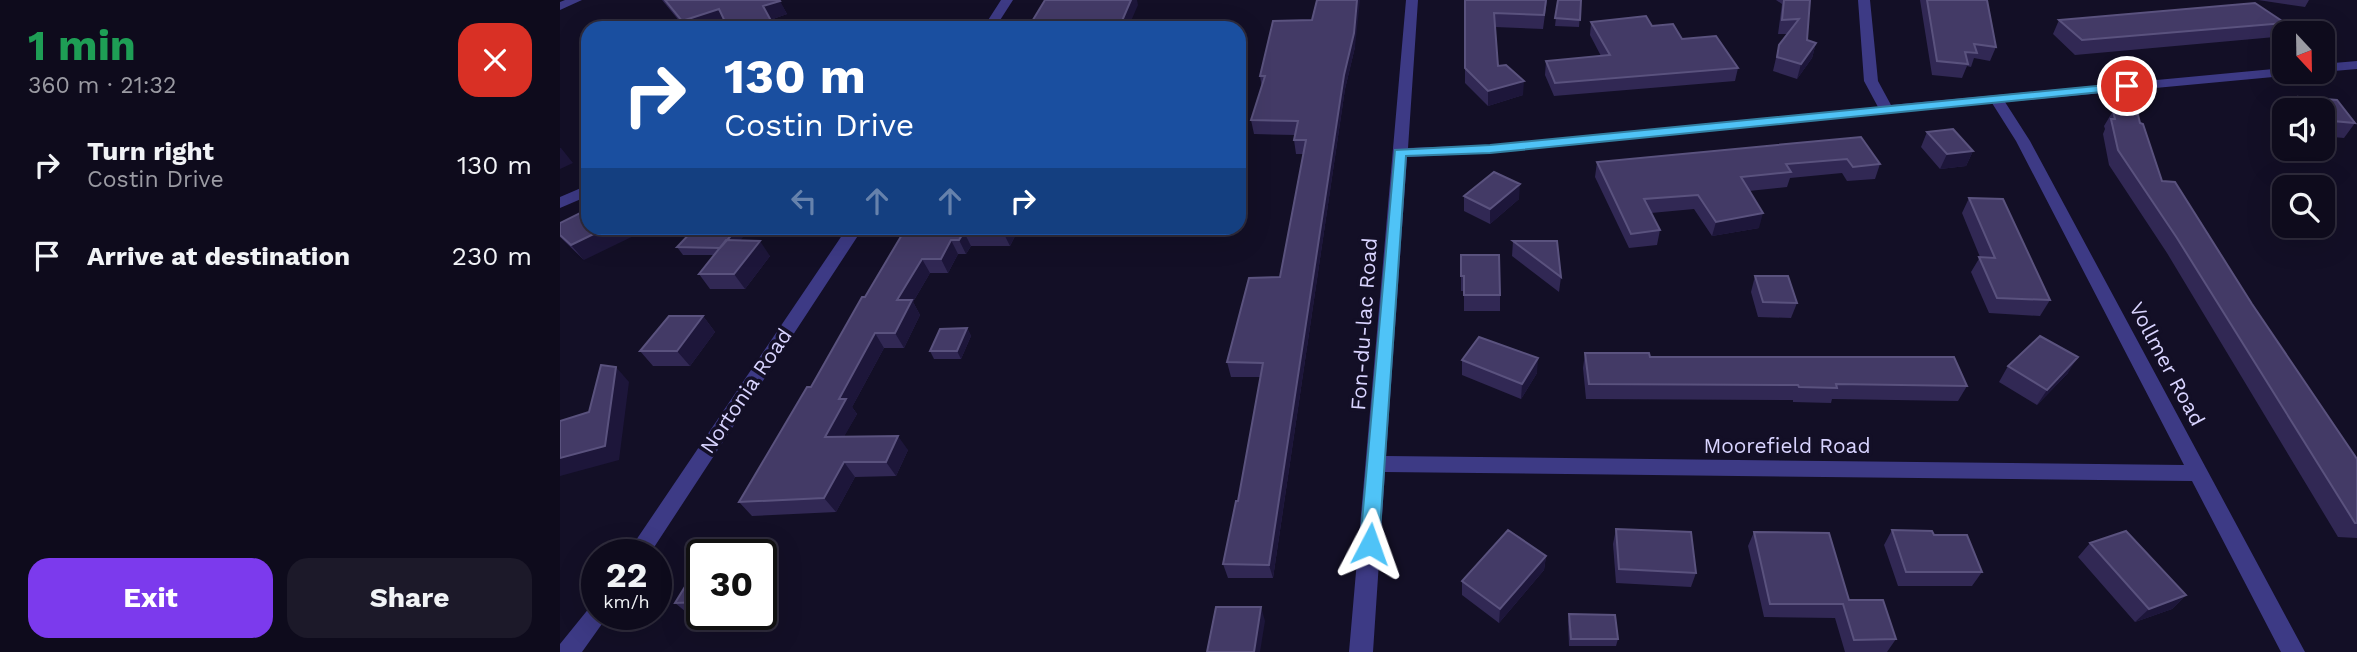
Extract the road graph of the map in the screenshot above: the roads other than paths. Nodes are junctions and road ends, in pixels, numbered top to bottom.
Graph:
1 (576, 0) edge
2 (1007, 0) edge
3 (1412, 0) edge
4 (1864, 0) edge
5 (560, 6) edge
6 (994, 21) edge
7 (2357, 65) edge
8 (2335, 67) edge
9 (2272, 73) edge
10 (1996, 98) junction
11 (1887, 109) junction
12 (1400, 153) junction
13 (581, 193) edge
14 (560, 203) edge
15 (850, 235) edge
16 (1376, 464) junction
17 (2199, 473) junction
18 (648, 539) edge
19 (585, 630) edge
20 (568, 652) edge
21 (1361, 652) edge
22 (2293, 652) edge

1 - 5 street
2 - 6 street
3 - 12 street, Fon-du-lac Road
4 - 11 street
7 - 8 street
9 - 10 street
10 - 11 street
10 - 17 street, Vollmer Road
11 - 12 street
12 - 16 street, Fon-du-lac Road
13 - 14 street
15 - 18 street, Nortonia Road
16 - 17 street, Moorefield Road
16 - 21 street, Fon-du-lac Road
17 - 22 street, Vollmer Road
19 - 20 street

